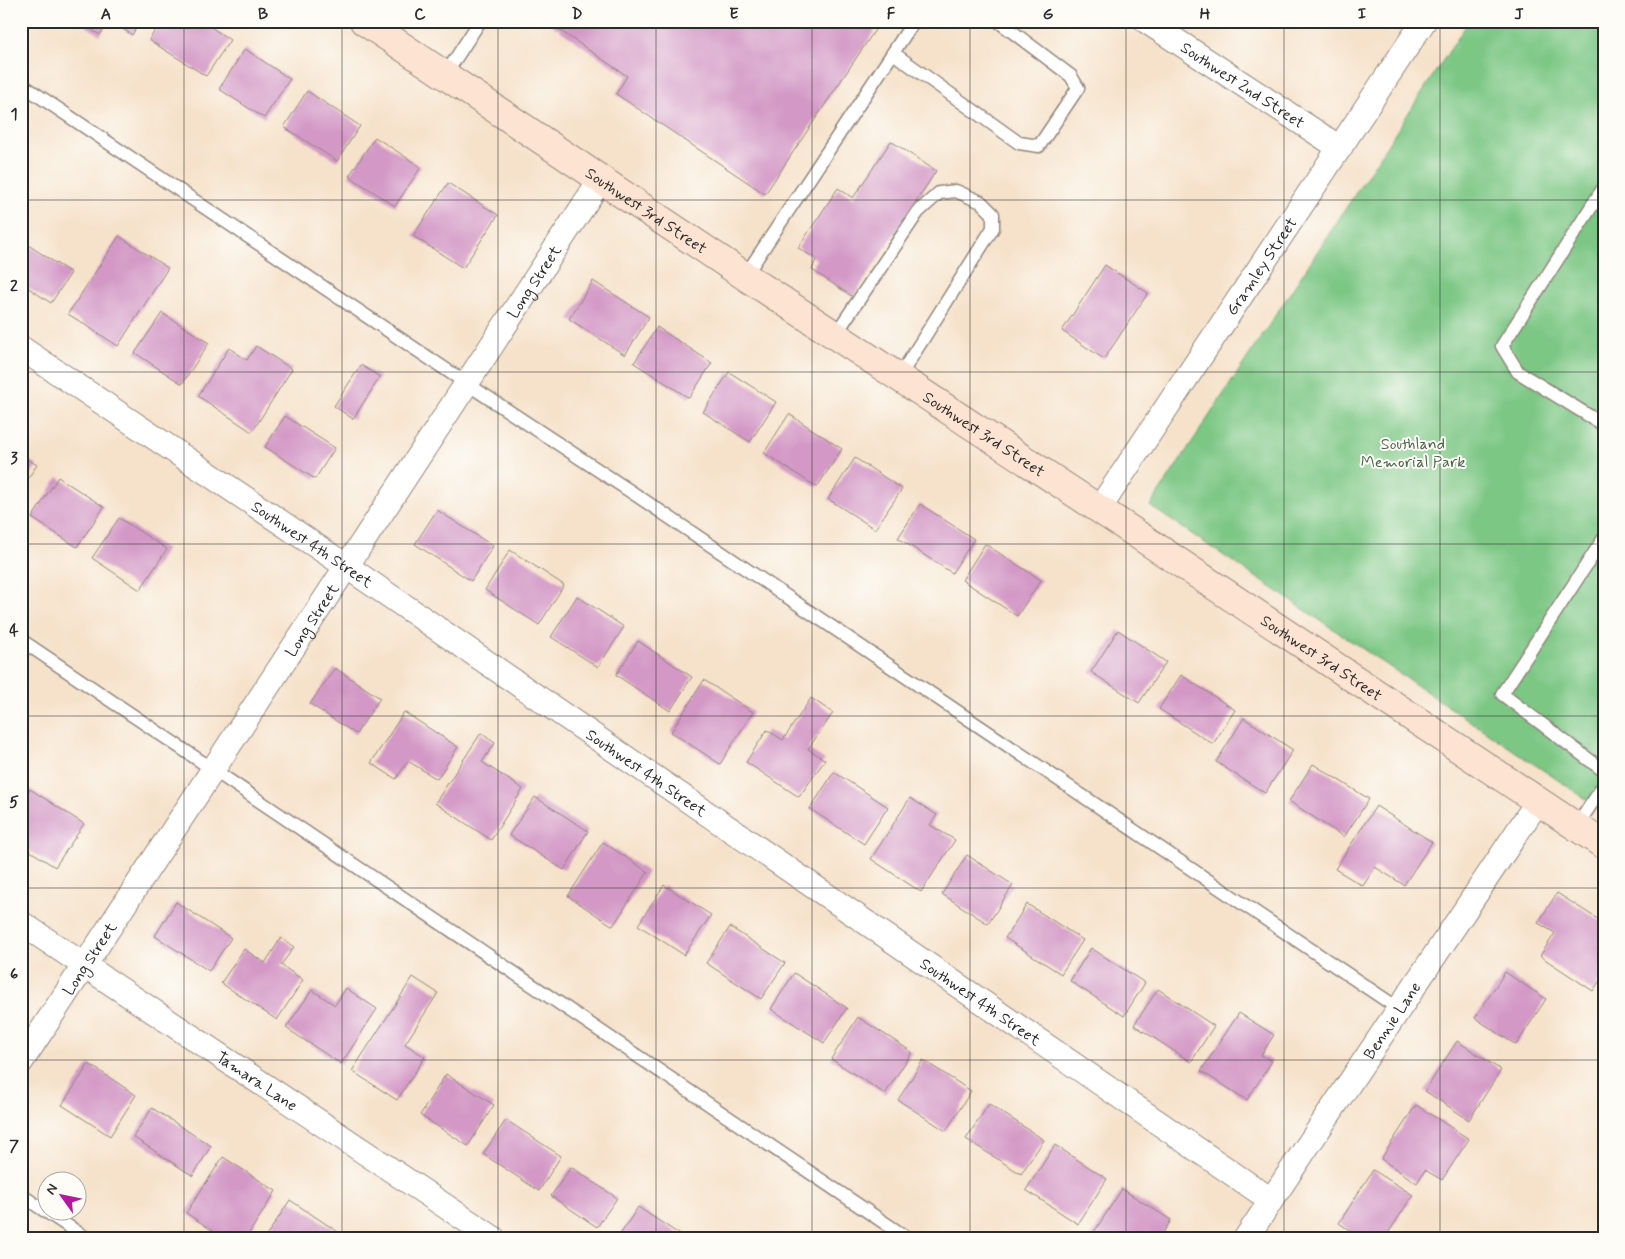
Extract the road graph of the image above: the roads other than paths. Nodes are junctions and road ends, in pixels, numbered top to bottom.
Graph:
1 (480, 21) edge
2 (914, 21) edge
3 (998, 21) edge
4 (1146, 21) edge
5 (1424, 21) edge
6 (371, 23) edge
7 (893, 54) junction
8 (445, 75) junction
9 (21, 84) edge
10 (1340, 148) junction
11 (601, 178) junction
12 (1604, 187) edge
13 (745, 276) junction
14 (835, 335) junction
15 (21, 348) edge
16 (899, 377) junction
17 (466, 383) junction
18 (1604, 425) edge
19 (1099, 509) junction
20 (1604, 538) edge
21 (346, 566) junction
22 (21, 640) edge
23 (212, 770) junction
24 (1604, 771) edge
25 (1604, 784) edge
26 (1538, 801) junction
27 (1576, 827) junction
28 (1604, 845) edge
29 (21, 924) edge
30 (84, 966) junction
31 (1399, 1009) junction
32 (21, 1062) edge
33 (21, 1195) edge
34 (1271, 1200) junction
35 (86, 1238) edge
36 (492, 1238) edge
37 (907, 1238) edge
38 (1246, 1238) edge

1 - 8 lane
2 - 7 lane
3 - 7 lane
4 - 10 street, Southwest 2nd Street
5 - 10 street, Gramley Street
6 - 8 street, Southwest 3rd Street
7 - 13 lane
8 - 11 street, Southwest 3rd Street
9 - 17 lane
10 - 19 street, Gramley Street
11 - 13 street, Southwest 3rd Street
11 - 17 street, Long Street
12 - 18 lane
13 - 14 street, Southwest 3rd Street
14 - 16 street, Southwest 3rd Street
14 - 16 lane
15 - 21 street, Southwest 4th Street
16 - 19 street, Southwest 3rd Street
17 - 21 street, Long Street
17 - 31 lane
19 - 26 street, Southwest 3rd Street
20 - 24 lane
21 - 23 street, Long Street
21 - 34 street, Southwest 4th Street
22 - 23 lane
23 - 30 street, Long Street
23 - 37 lane
25 - 27 lane
26 - 27 street, Southwest 3rd Street
26 - 31 street, Bennie Lane
27 - 28 street, Southwest 3rd Street
29 - 30 street, Tamara Lane
30 - 32 street, Long Street
30 - 36 street, Tamara Lane
31 - 34 street, Bennie Lane
33 - 35 lane
34 - 38 street, Bennie Lane

